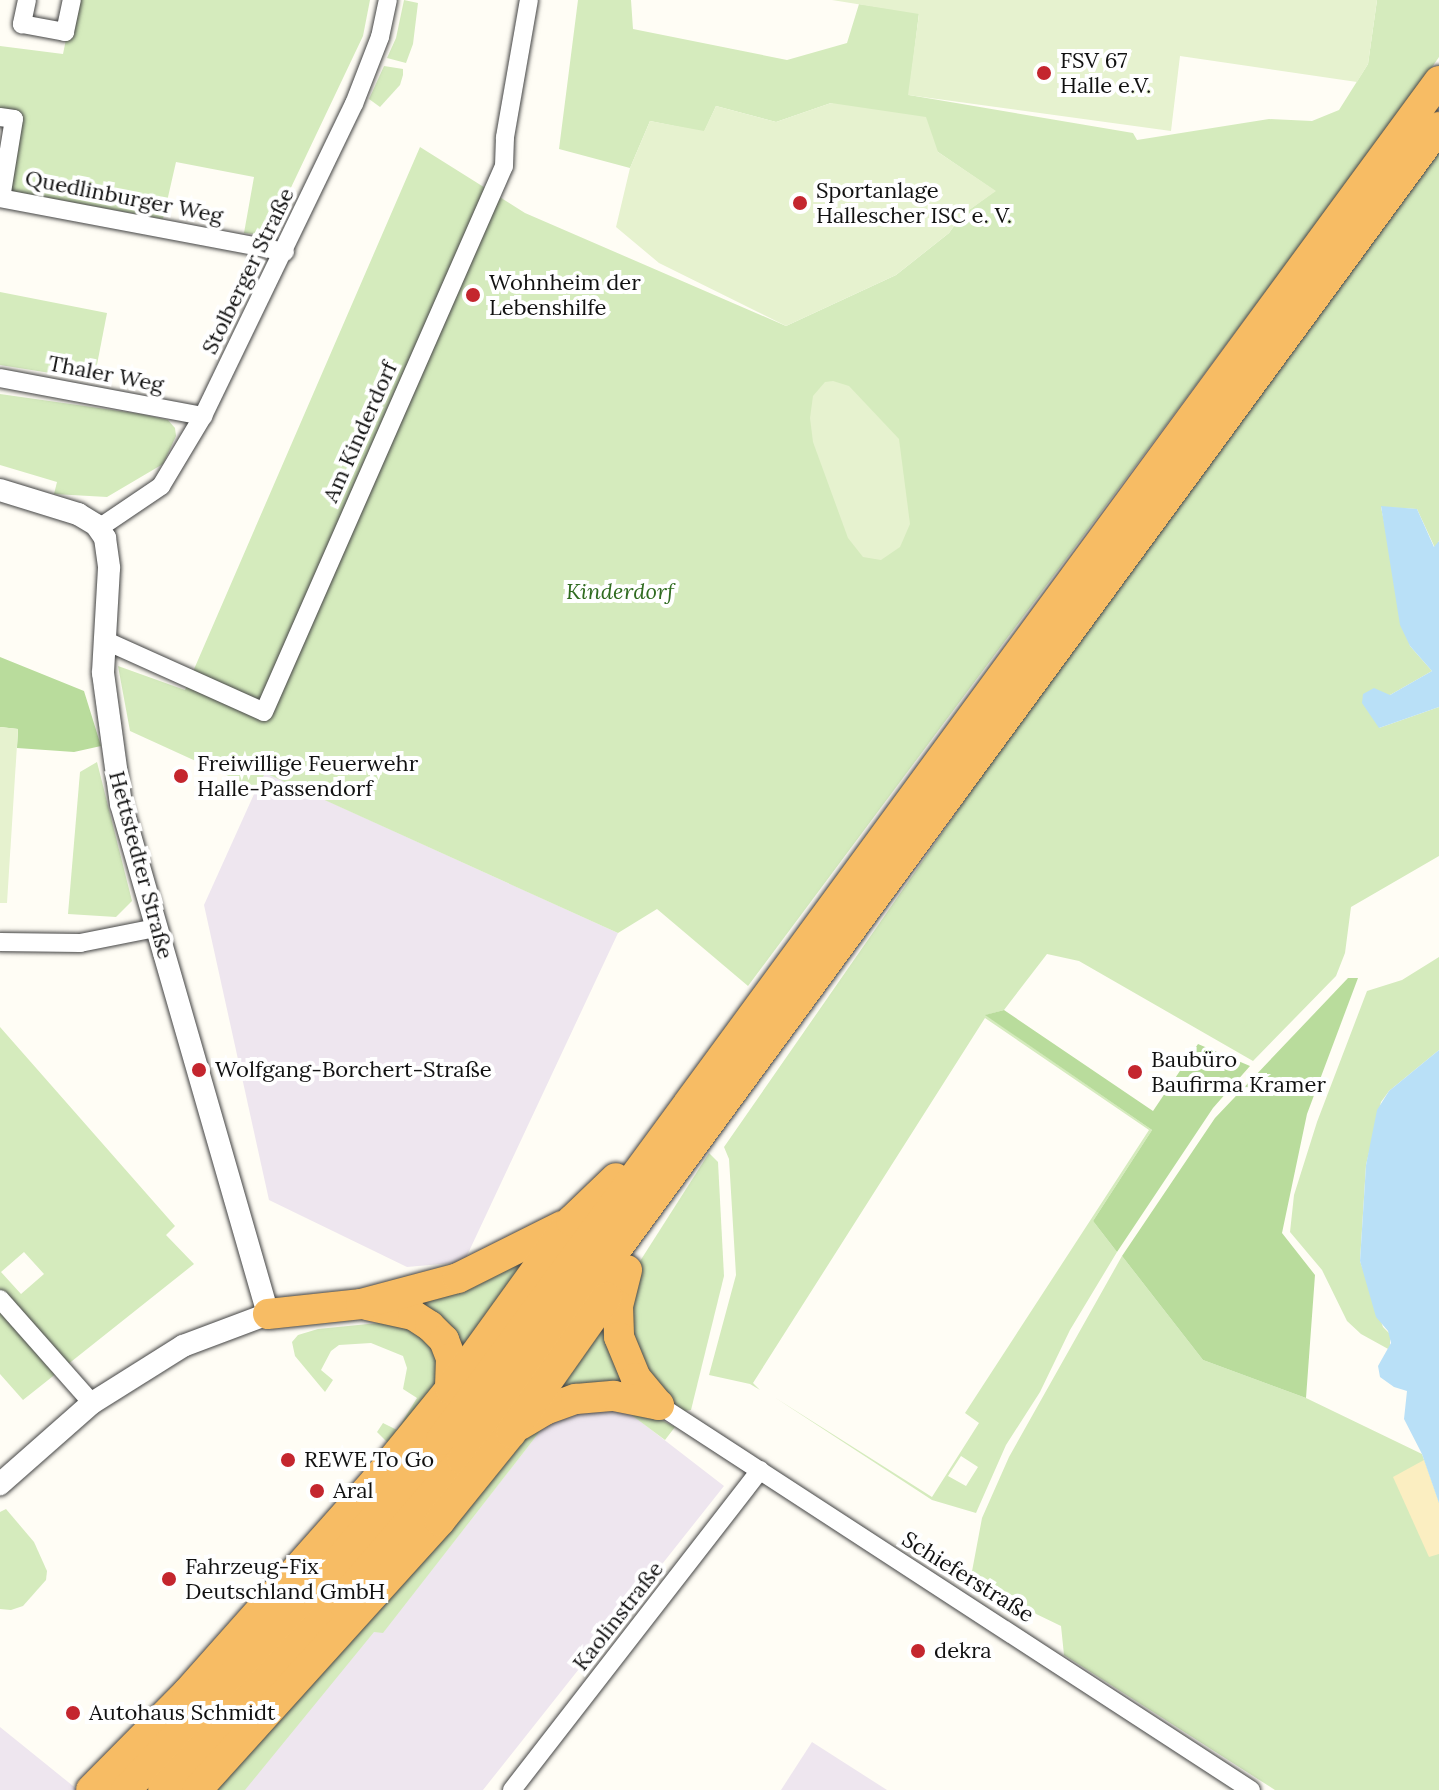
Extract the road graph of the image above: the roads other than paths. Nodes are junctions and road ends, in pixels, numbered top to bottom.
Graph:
1 (27, 0) edge
2 (72, 0) edge
3 (388, 0) edge
4 (529, 0) edge
5 (1439, 81) edge
6 (0, 117) edge
7 (1439, 127) edge
8 (0, 198) edge
9 (285, 252) junction
10 (0, 378) edge
11 (203, 416) junction
12 (0, 490) edge
13 (99, 528) junction
14 (104, 640) junction
15 (156, 928) junction
16 (0, 942) edge
17 (692, 1099) junction
18 (692, 1150) junction
19 (571, 1221) junction
20 (627, 1270) junction
21 (0, 1299) edge
22 (361, 1304) junction
23 (268, 1314) junction
24 (450, 1389) junction
25 (92, 1403) junction
26 (659, 1405) junction
27 (511, 1433) junction
28 (760, 1470) junction
29 (0, 1484) edge
30 (91, 1790) edge
31 (126, 1790) edge
32 (163, 1790) edge
33 (197, 1790) edge
34 (512, 1790) edge
35 (1251, 1790) edge

1 - 2 street
3 - 9 street, Stolberger Straße
4 - 14 street, Am Kinderdorf
5 - 17 highway
6 - 8 street, Quedlinburger Weg
7 - 18 highway
8 - 9 street, Quedlinburger Weg
9 - 11 street, Stolberger Straße
10 - 11 street, Thaler Weg
11 - 13 street, Stolberger Straße
12 - 13 street
13 - 14 street, Hettstedter Straße
14 - 15 street, Hettstedter Straße
15 - 16 street
15 - 23 street, Hettstedter Straße
17 - 19 highway
17 - 31 highway
18 - 20 highway
18 - 32 highway
19 - 22 highway
19 - 24 highway
20 - 26 highway
20 - 27 highway
21 - 25 street
22 - 23 highway
22 - 24 highway
23 - 25 street
24 - 30 highway
25 - 29 street
26 - 27 highway
26 - 28 street, Schieferstraße
27 - 33 highway
28 - 34 street, Kaolinstraße
28 - 35 street, Schieferstraße

